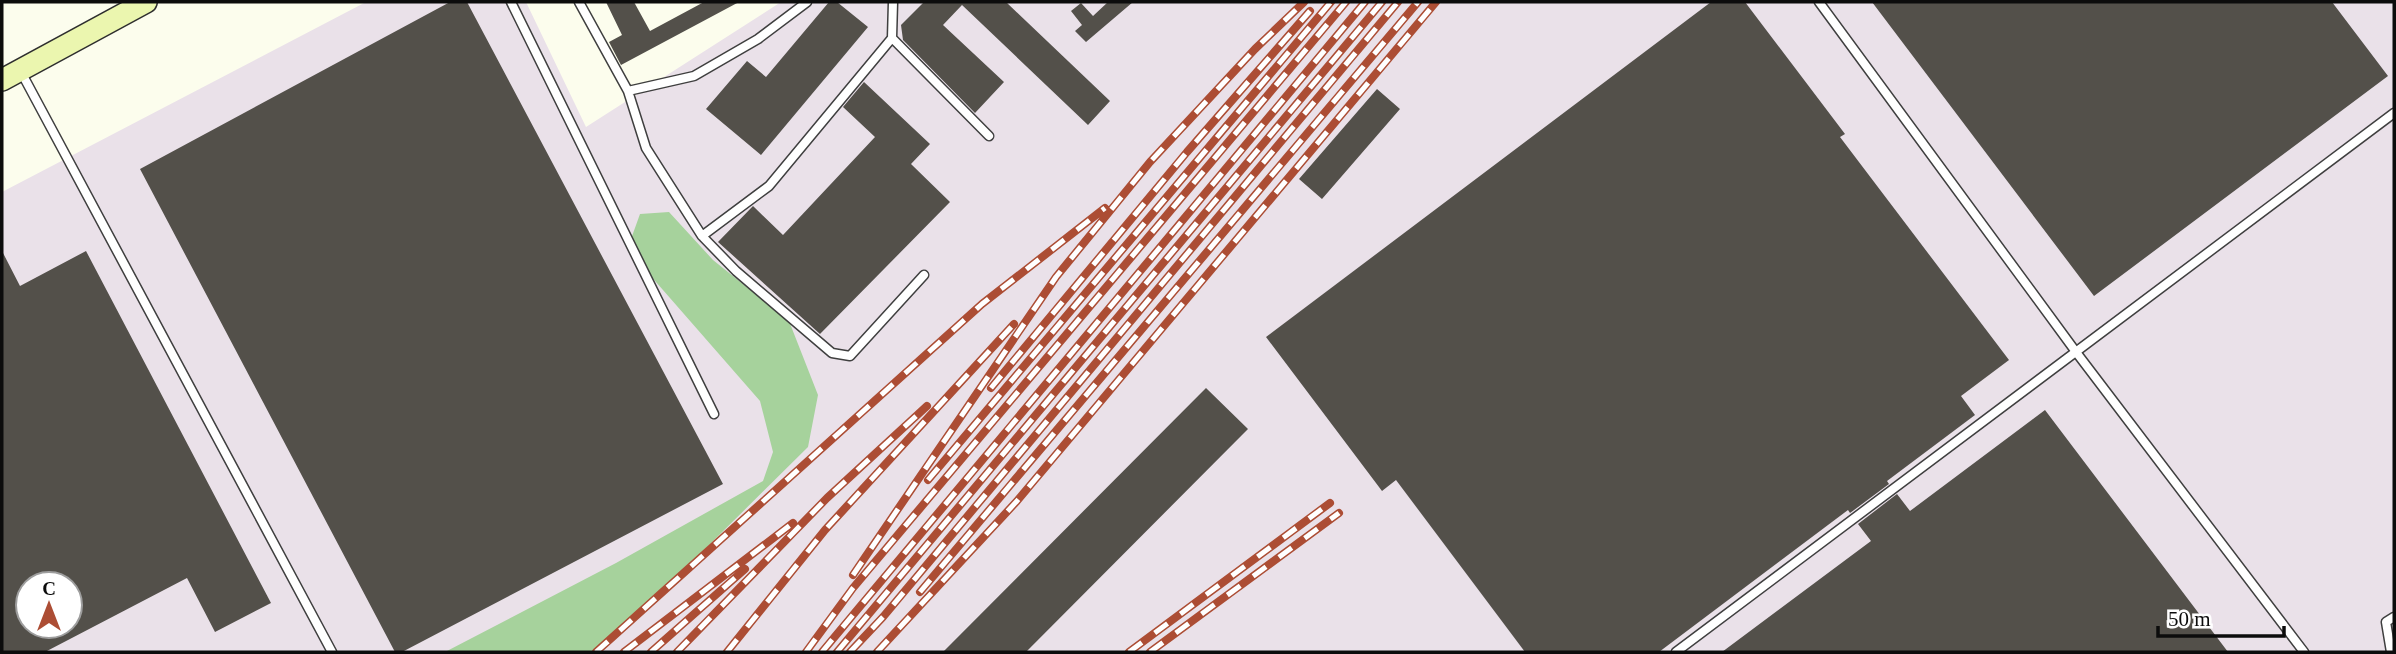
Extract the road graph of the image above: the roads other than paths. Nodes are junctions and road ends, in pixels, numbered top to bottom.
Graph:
1 (146, 2) edge
2 (510, 2) edge
3 (579, 2) edge
4 (807, 2) edge
5 (893, 2) edge
6 (1819, 2) edge
7 (892, 38) junction
8 (11, 75) edge
9 (628, 91) junction
10 (2394, 113) edge
11 (989, 136) dead end
12 (702, 236) junction
13 (924, 275) dead end
14 (2076, 352) junction
15 (714, 414) dead end
16 (2394, 617) edge
17 (332, 652) edge
18 (1676, 652) edge
19 (2304, 652) edge
20 (2391, 652) edge

1 - 8 main road
2 - 15 lane
3 - 9 lane
4 - 9 lane
5 - 7 lane
6 - 14 lane
7 - 11 lane
7 - 12 lane
8 - 17 lane
9 - 12 lane
10 - 14 lane
12 - 13 lane
14 - 18 lane
14 - 19 lane
16 - 20 lane

